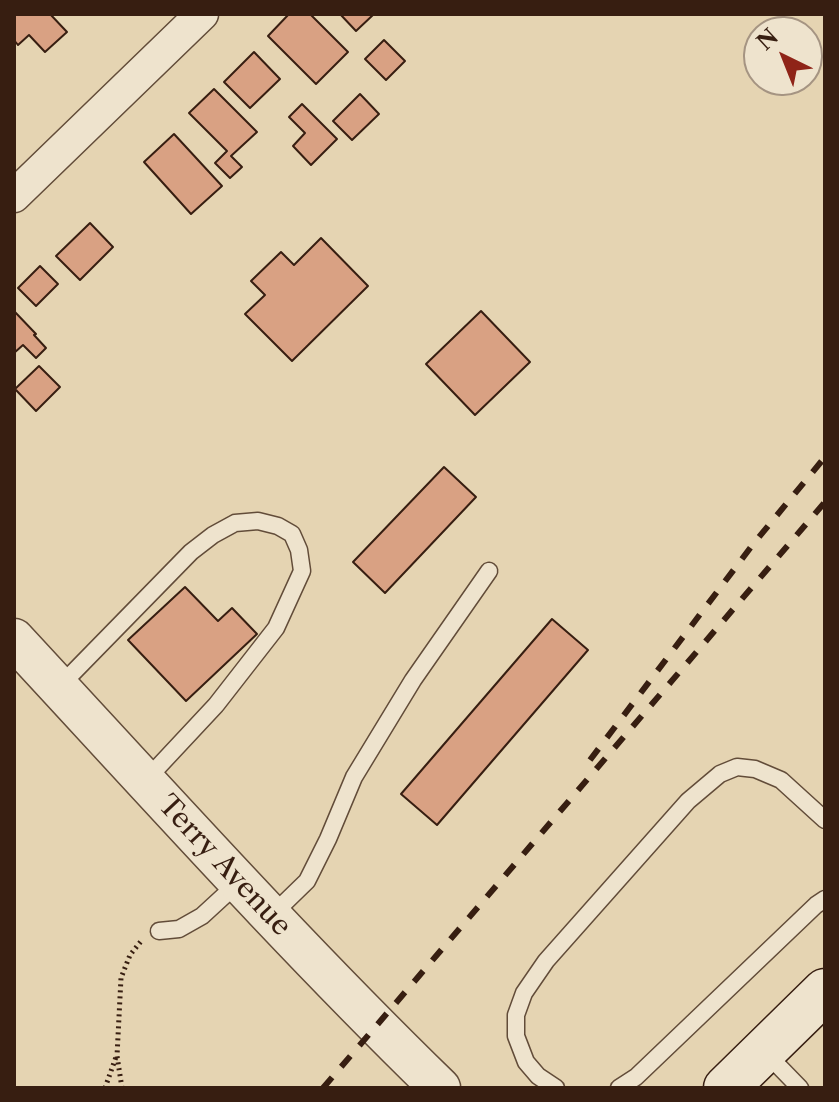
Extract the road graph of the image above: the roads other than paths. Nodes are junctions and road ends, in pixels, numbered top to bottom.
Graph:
1 (202, 14) edge
2 (14, 196) edge
3 (489, 571) dead end
4 (14, 639) edge
5 (59, 687) junction
6 (145, 781) junction
7 (825, 820) edge
8 (239, 882) junction
9 (825, 899) edge
10 (271, 916) junction
11 (159, 931) road end
12 (825, 991) edge
13 (764, 1051) junction
14 (440, 1088) edge
15 (556, 1088) edge
16 (619, 1088) edge
17 (726, 1088) edge
18 (800, 1088) edge

1 - 2 street
3 - 10 lane
4 - 5 street, Terry Avenue
5 - 6 street, Terry Avenue
5 - 6 lane
6 - 8 street, Terry Avenue
7 - 15 lane
8 - 10 street, Terry Avenue
8 - 11 lane
9 - 16 lane
10 - 14 street, Terry Avenue
12 - 13 main road
13 - 17 main road
13 - 18 lane

